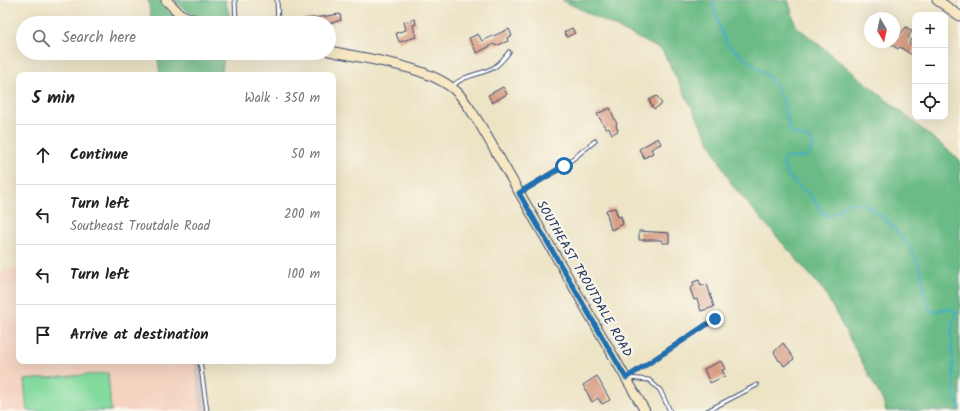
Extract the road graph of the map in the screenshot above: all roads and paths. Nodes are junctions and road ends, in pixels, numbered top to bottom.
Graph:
1 (166, 0) edge
2 (235, 0) edge
3 (277, 0) edge
4 (937, 0) edge
5 (185, 16) edge
6 (236, 16) edge
7 (278, 16) edge
8 (960, 16) edge
9 (509, 52) dead end
10 (336, 53) edge
11 (451, 88) junction
12 (595, 141) dead end
13 (519, 193) junction
14 (715, 319) dead end
15 (200, 364) edge
16 (626, 378) junction
17 (758, 384) dead end
18 (207, 411) edge
19 (644, 411) edge
20 (670, 411) edge
21 (707, 411) edge

1 - 5 main road
2 - 6 lane
3 - 7 lane
4 - 8 main road
9 - 11 lane
10 - 11 main road, SOUTHEAST TROUTDALE ROAD
11 - 13 main road, SOUTHEAST TROUTDALE ROAD
12 - 13 lane
13 - 16 main road, SOUTHEAST TROUTDALE ROAD
14 - 16 lane
15 - 18 lane
16 - 19 main road, SOUTHEAST TROUTDALE ROAD
16 - 20 lane
17 - 21 lane

